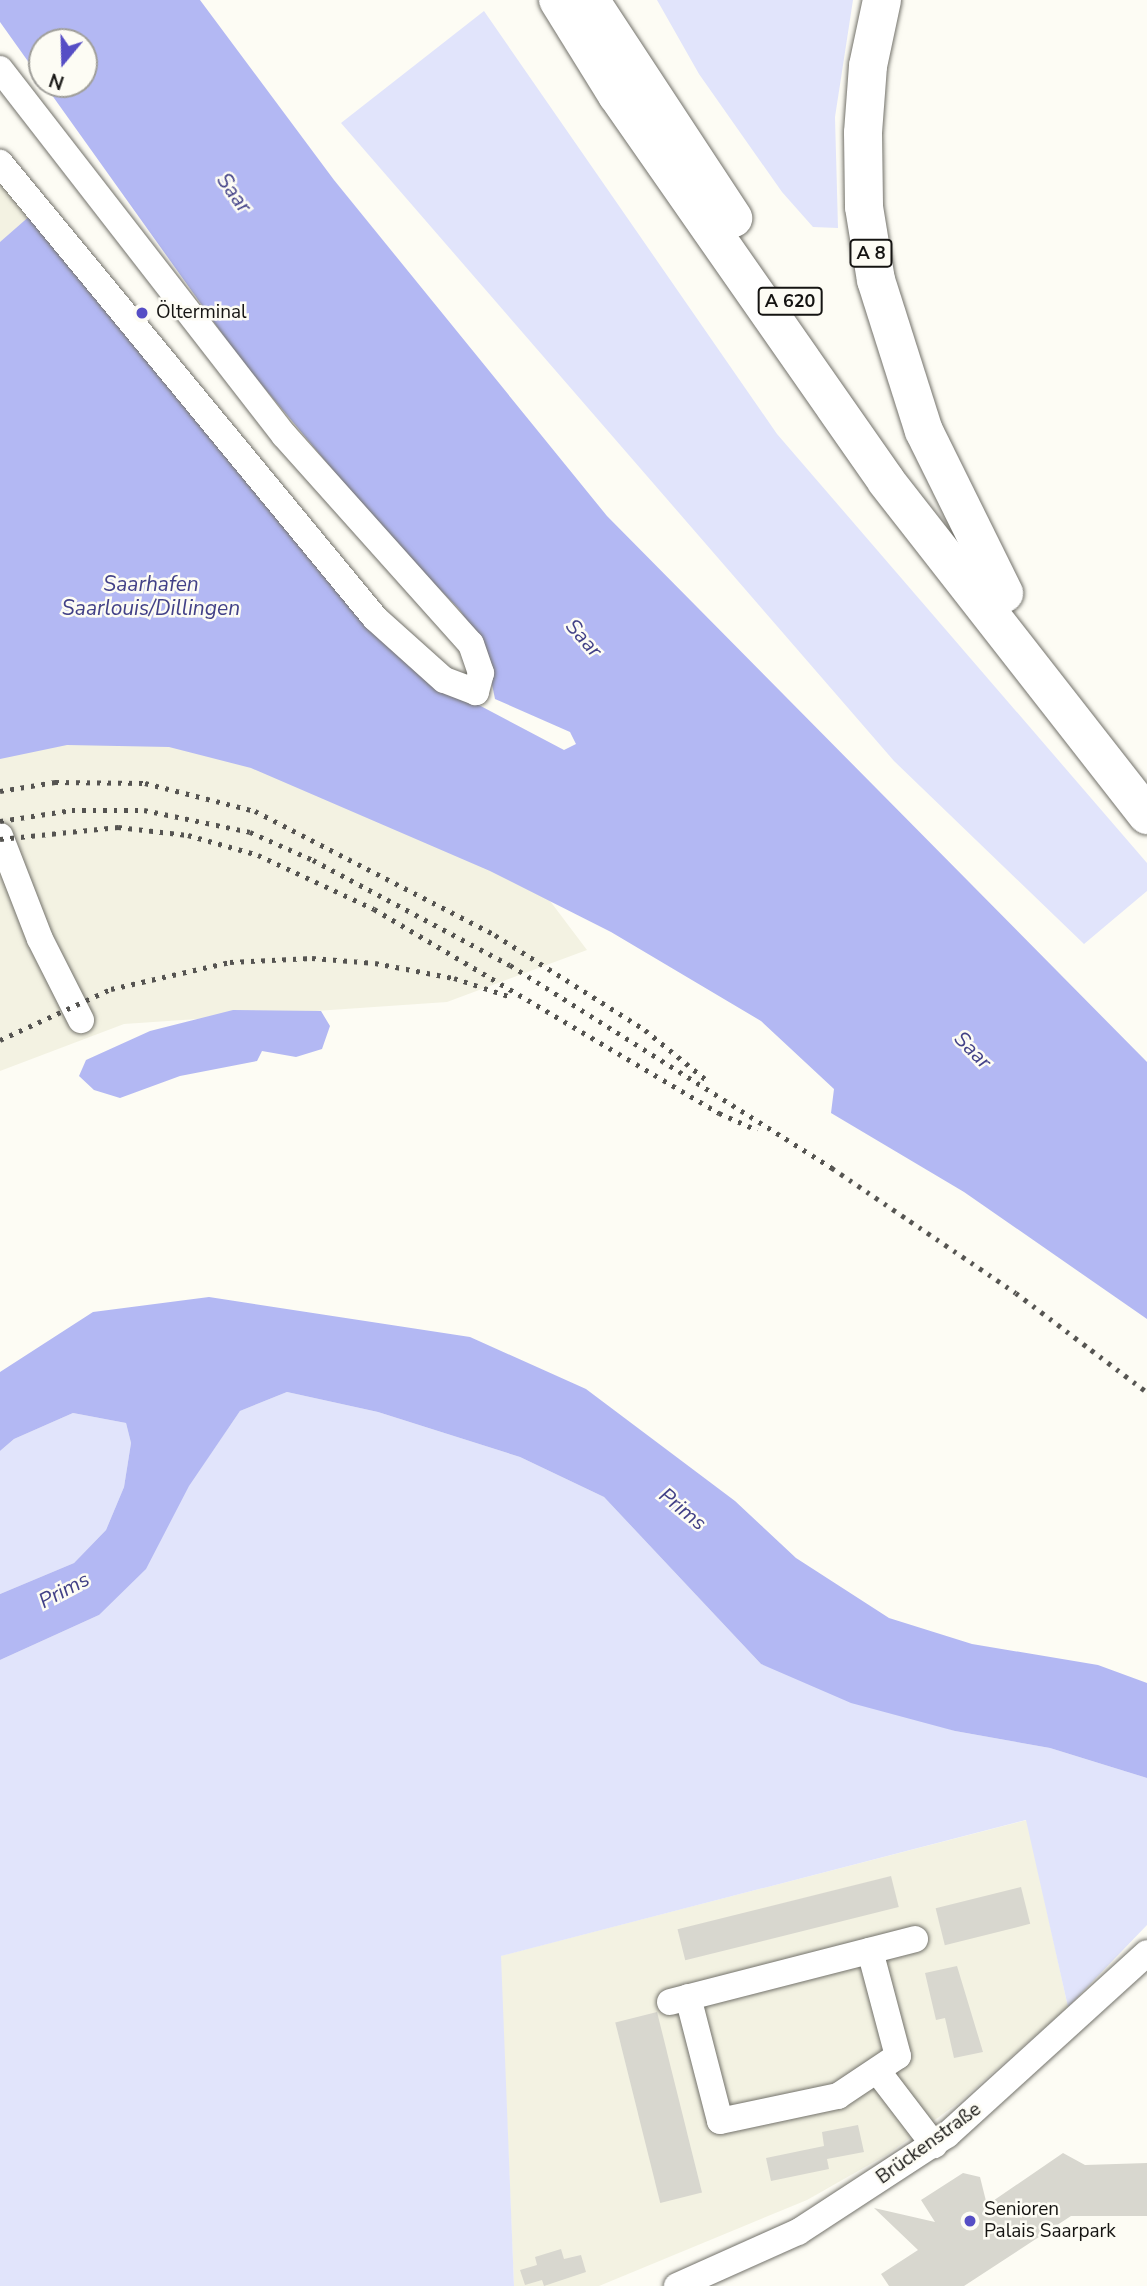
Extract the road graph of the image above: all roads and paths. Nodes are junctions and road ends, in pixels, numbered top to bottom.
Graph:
1 (558, 0) edge
2 (590, 0) edge
3 (882, 0) edge
4 (0, 69) edge
5 (0, 163) edge
6 (1004, 593) junction
7 (1147, 773) edge
8 (1147, 815) edge
9 (0, 836) edge
10 (81, 1020) dead end
11 (915, 1939) dead end
12 (870, 1951) junction
13 (1147, 1953) edge
14 (879, 2073) junction
15 (934, 2144) junction
16 (677, 2286) edge

1 - 8 highway
2 - 6 highway, A 620
3 - 6 highway, A 8
4 - 5 street
6 - 7 highway, A 8
9 - 10 street
11 - 12 street
12 - 14 street
12 - 14 street
13 - 15 street, Brückenstraße
14 - 15 street
15 - 16 street, Brückenstraße

